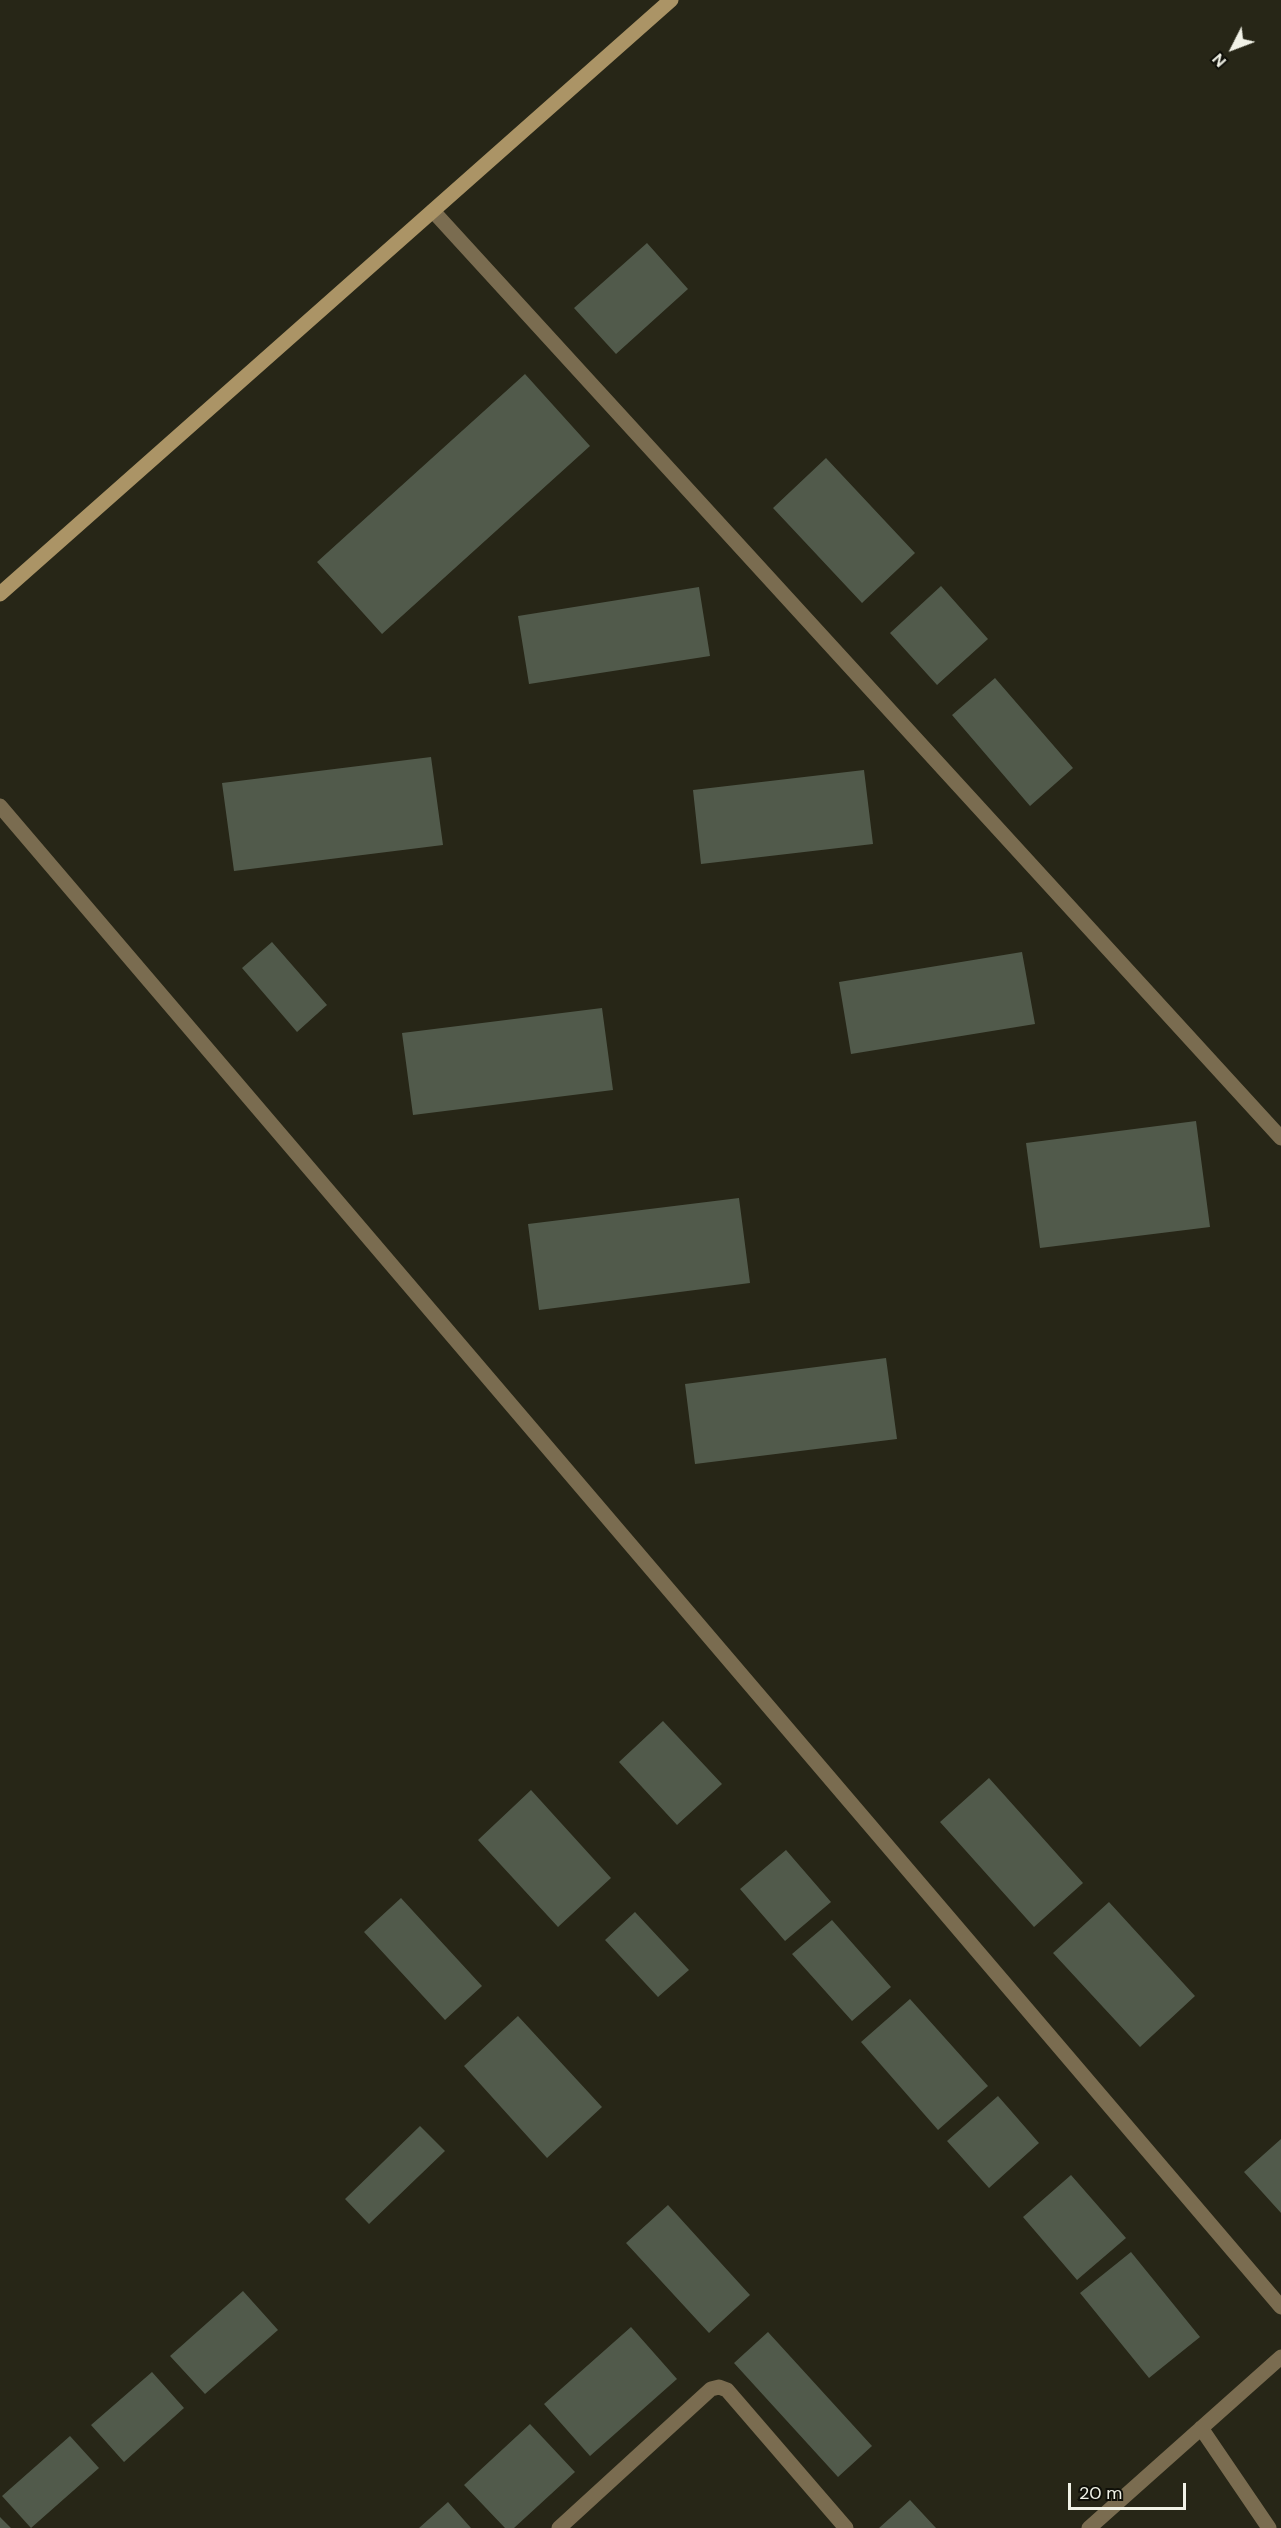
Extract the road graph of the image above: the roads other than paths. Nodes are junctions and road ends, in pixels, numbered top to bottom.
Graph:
1 (671, 0) edge
2 (433, 211) junction
3 (0, 594) edge
4 (0, 806) edge
5 (1281, 1138) edge
6 (1281, 2307) edge
7 (1281, 2357) edge
8 (1201, 2428) junction
9 (559, 2528) edge
10 (846, 2528) edge
11 (1089, 2528) edge
12 (1269, 2528) edge

1 - 2 main road
2 - 3 main road
2 - 5 street
4 - 6 street
7 - 8 street
8 - 11 street
8 - 12 street
9 - 10 street

